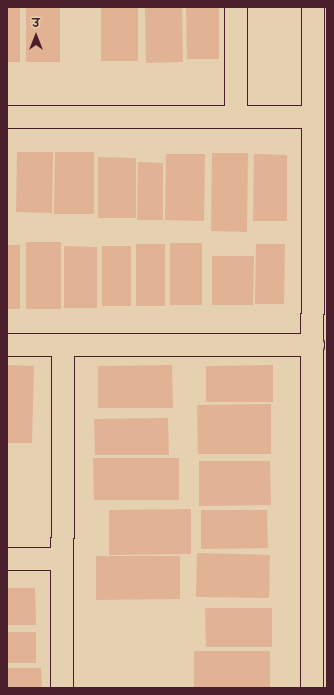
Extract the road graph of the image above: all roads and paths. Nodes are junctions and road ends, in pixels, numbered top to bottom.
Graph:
1 (236, 7) edge
2 (313, 7) edge
3 (7, 117) edge
4 (236, 117) junction
5 (313, 117) junction
6 (7, 345) edge
7 (63, 345) junction
8 (313, 345) junction
9 (320, 403) edge
10 (7, 559) edge
11 (62, 559) junction
12 (319, 663) edge
13 (62, 688) edge
14 (312, 688) edge

1 - 4 street
2 - 5 street
3 - 4 street
4 - 5 street
5 - 8 street
6 - 7 street
7 - 8 street
7 - 11 street
8 - 9 street
9 - 12 street
10 - 11 street
11 - 13 street
12 - 14 street

